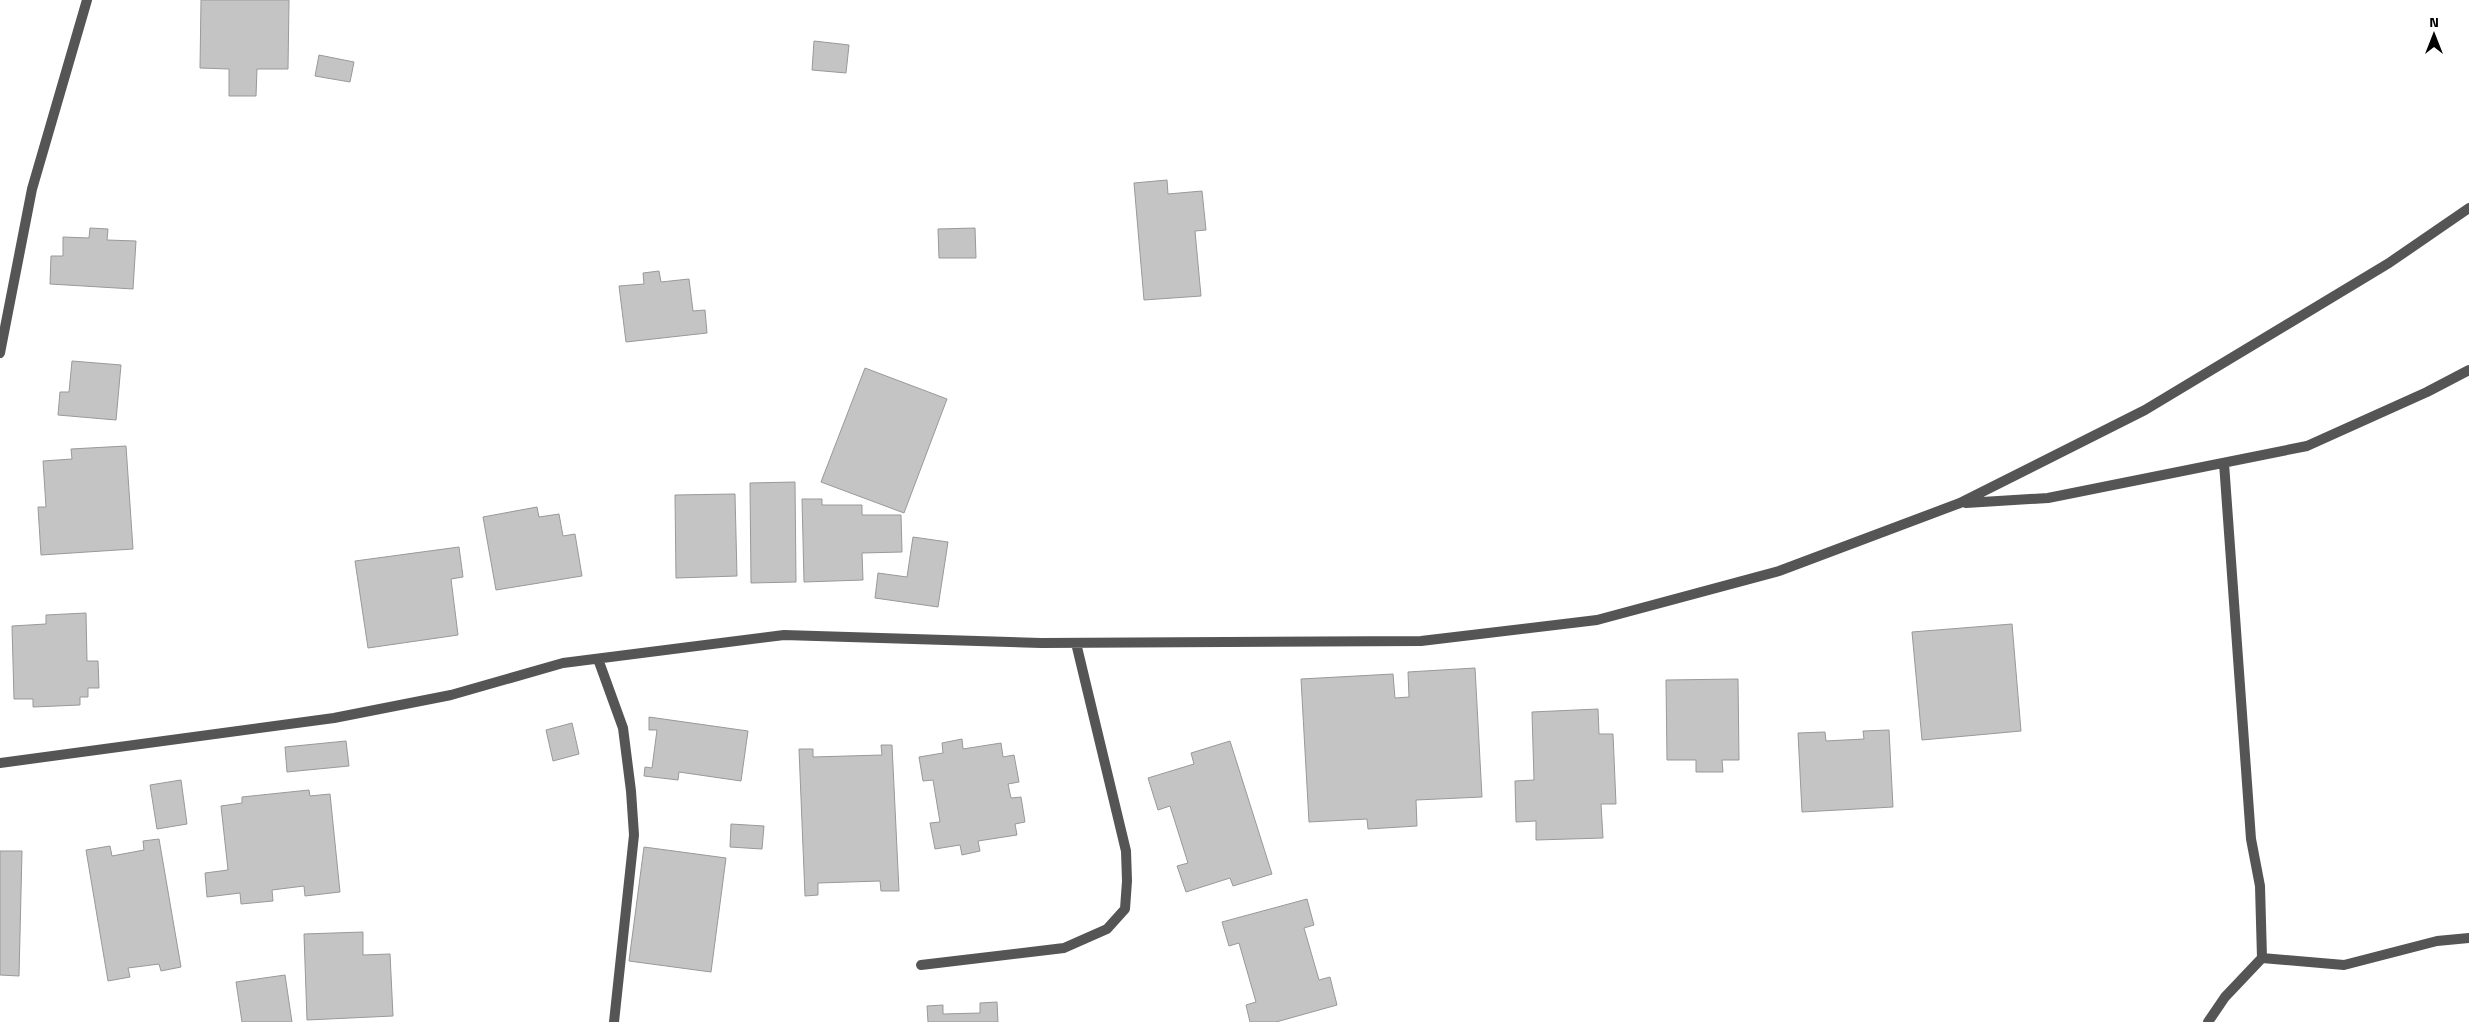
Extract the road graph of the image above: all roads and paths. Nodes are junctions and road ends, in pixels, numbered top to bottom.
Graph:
1 (87, 0) edge
2 (2469, 208) edge
3 (0, 353) edge
4 (2469, 370) edge
5 (2224, 463) junction
6 (1960, 503) junction
7 (1076, 642) junction
8 (598, 660) junction
9 (0, 763) edge
10 (2469, 938) edge
11 (2262, 958) junction
12 (921, 965) dead end
13 (614, 1022) edge
14 (2208, 1022) edge

1 - 3 street
2 - 6 street
4 - 5 street
5 - 6 street
5 - 11 street
6 - 7 street
7 - 8 street
7 - 12 street
8 - 9 street
8 - 13 street
10 - 11 street
11 - 14 street

